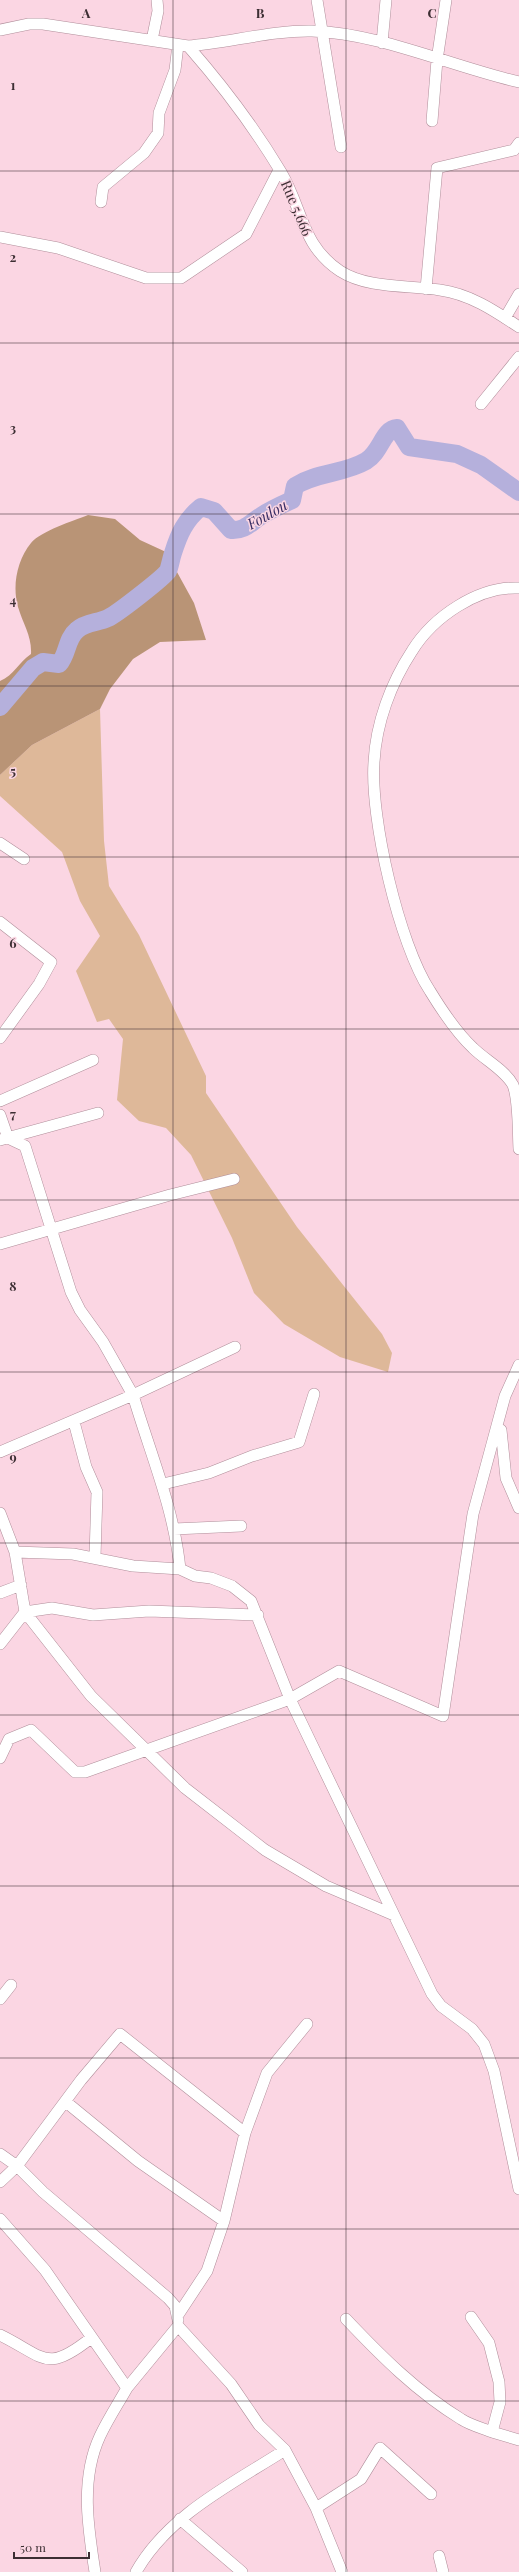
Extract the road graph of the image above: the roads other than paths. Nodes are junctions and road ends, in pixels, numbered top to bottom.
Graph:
1 (157, 0) edge
2 (316, 0) edge
3 (386, 0) edge
4 (446, 0) edge
5 (0, 30) edge
6 (321, 32) junction
7 (152, 40) junction
8 (382, 43) junction
9 (183, 45) junction
10 (437, 60) junction
11 (519, 82) edge
12 (432, 121) dead end
13 (519, 143) edge
14 (341, 147) dead end
15 (279, 170) junction
16 (101, 202) dead end
17 (0, 237) edge
18 (426, 288) junction
19 (519, 294) edge
20 (505, 318) junction
21 (519, 327) edge
22 (519, 357) edge
23 (481, 404) dead end
24 (519, 588) edge
25 (0, 843) edge
26 (24, 859) dead end
27 (0, 922) edge
28 (0, 1038) edge
29 (93, 1060) dead end
30 (516, 1085) edge
31 (0, 1101) edge
32 (98, 1113) dead end
33 (0, 1115) edge
34 (4, 1139) edge
35 (519, 1149) edge
36 (234, 1179) dead end
37 (52, 1230) junction
38 (0, 1244) edge
39 (235, 1348) dead end
40 (519, 1365) edge
41 (314, 1394) dead end
42 (132, 1395) junction
43 (500, 1420) junction
44 (74, 1422) junction
45 (0, 1452) edge
46 (163, 1484) junction
47 (519, 1508) edge
48 (0, 1514) edge
49 (241, 1526) dead end
50 (174, 1529) junction
51 (14, 1552) junction
52 (96, 1557) junction
53 (180, 1570) junction
54 (20, 1585) junction
55 (0, 1593) edge
56 (25, 1612) junction
57 (258, 1615) junction
58 (0, 1644) edge
59 (290, 1698) junction
60 (146, 1750) junction
61 (0, 1758) edge
62 (394, 1915) junction
63 (11, 1985) dead end
64 (0, 1999) edge
65 (307, 2024) dead end
66 (66, 2102) junction
67 (245, 2133) junction
68 (0, 2154) edge
69 (17, 2166) junction
70 (0, 2182) edge
71 (519, 2189) edge
72 (0, 2219) edge
73 (224, 2221) junction
74 (178, 2315) junction
75 (470, 2317) dead end
76 (346, 2319) dead end
77 (178, 2326) junction
78 (0, 2335) edge
79 (91, 2338) junction
80 (127, 2388) junction
81 (492, 2432) junction
82 (519, 2440) edge
83 (285, 2450) junction
84 (431, 2494) dead end
85 (316, 2508) junction
86 (180, 2519) junction
87 (438, 2556) dead end
88 (95, 2572) edge
89 (136, 2572) edge
90 (242, 2572) edge
91 (342, 2572) edge
92 (442, 2572) edge

1 - 7 street
2 - 6 street
3 - 8 street
4 - 10 street
5 - 7 street
6 - 8 street
6 - 9 street
6 - 14 street
7 - 9 street
8 - 10 street
9 - 15 street, Rue 5.666
9 - 16 street
10 - 11 street
10 - 12 street
13 - 18 street
15 - 17 street
15 - 18 street, Rue 5.666
18 - 20 street, Rue 5.666
19 - 20 street
20 - 21 street, Rue 5.666
22 - 23 street
24 - 30 street
25 - 26 street
27 - 28 street
29 - 31 street
30 - 35 street
32 - 34 street
33 - 34 street
34 - 37 street
36 - 37 street
37 - 38 street
37 - 42 street
39 - 42 street
40 - 43 street
41 - 46 street
42 - 44 street
42 - 46 street
43 - 47 street
43 - 59 street
44 - 45 street
44 - 52 street
46 - 50 street
48 - 51 street
49 - 50 street
50 - 53 street
51 - 52 street
51 - 54 street
52 - 53 street
53 - 57 street
54 - 55 street
54 - 56 street
56 - 57 street
56 - 58 street
56 - 60 street
57 - 59 street
59 - 60 street
59 - 62 street
60 - 61 street
60 - 62 street
62 - 71 street
63 - 64 street
65 - 67 street
66 - 67 street
66 - 69 street
66 - 73 street
67 - 73 street
68 - 69 street
69 - 70 street
69 - 74 street
72 - 79 street
73 - 74 street
74 - 77 street
75 - 81 street
76 - 81 street
77 - 80 street
77 - 83 street
78 - 79 street
79 - 80 street
80 - 88 street
81 - 82 street
83 - 85 street
83 - 86 street
84 - 85 street
85 - 91 street
86 - 89 street
86 - 90 street
87 - 92 street

